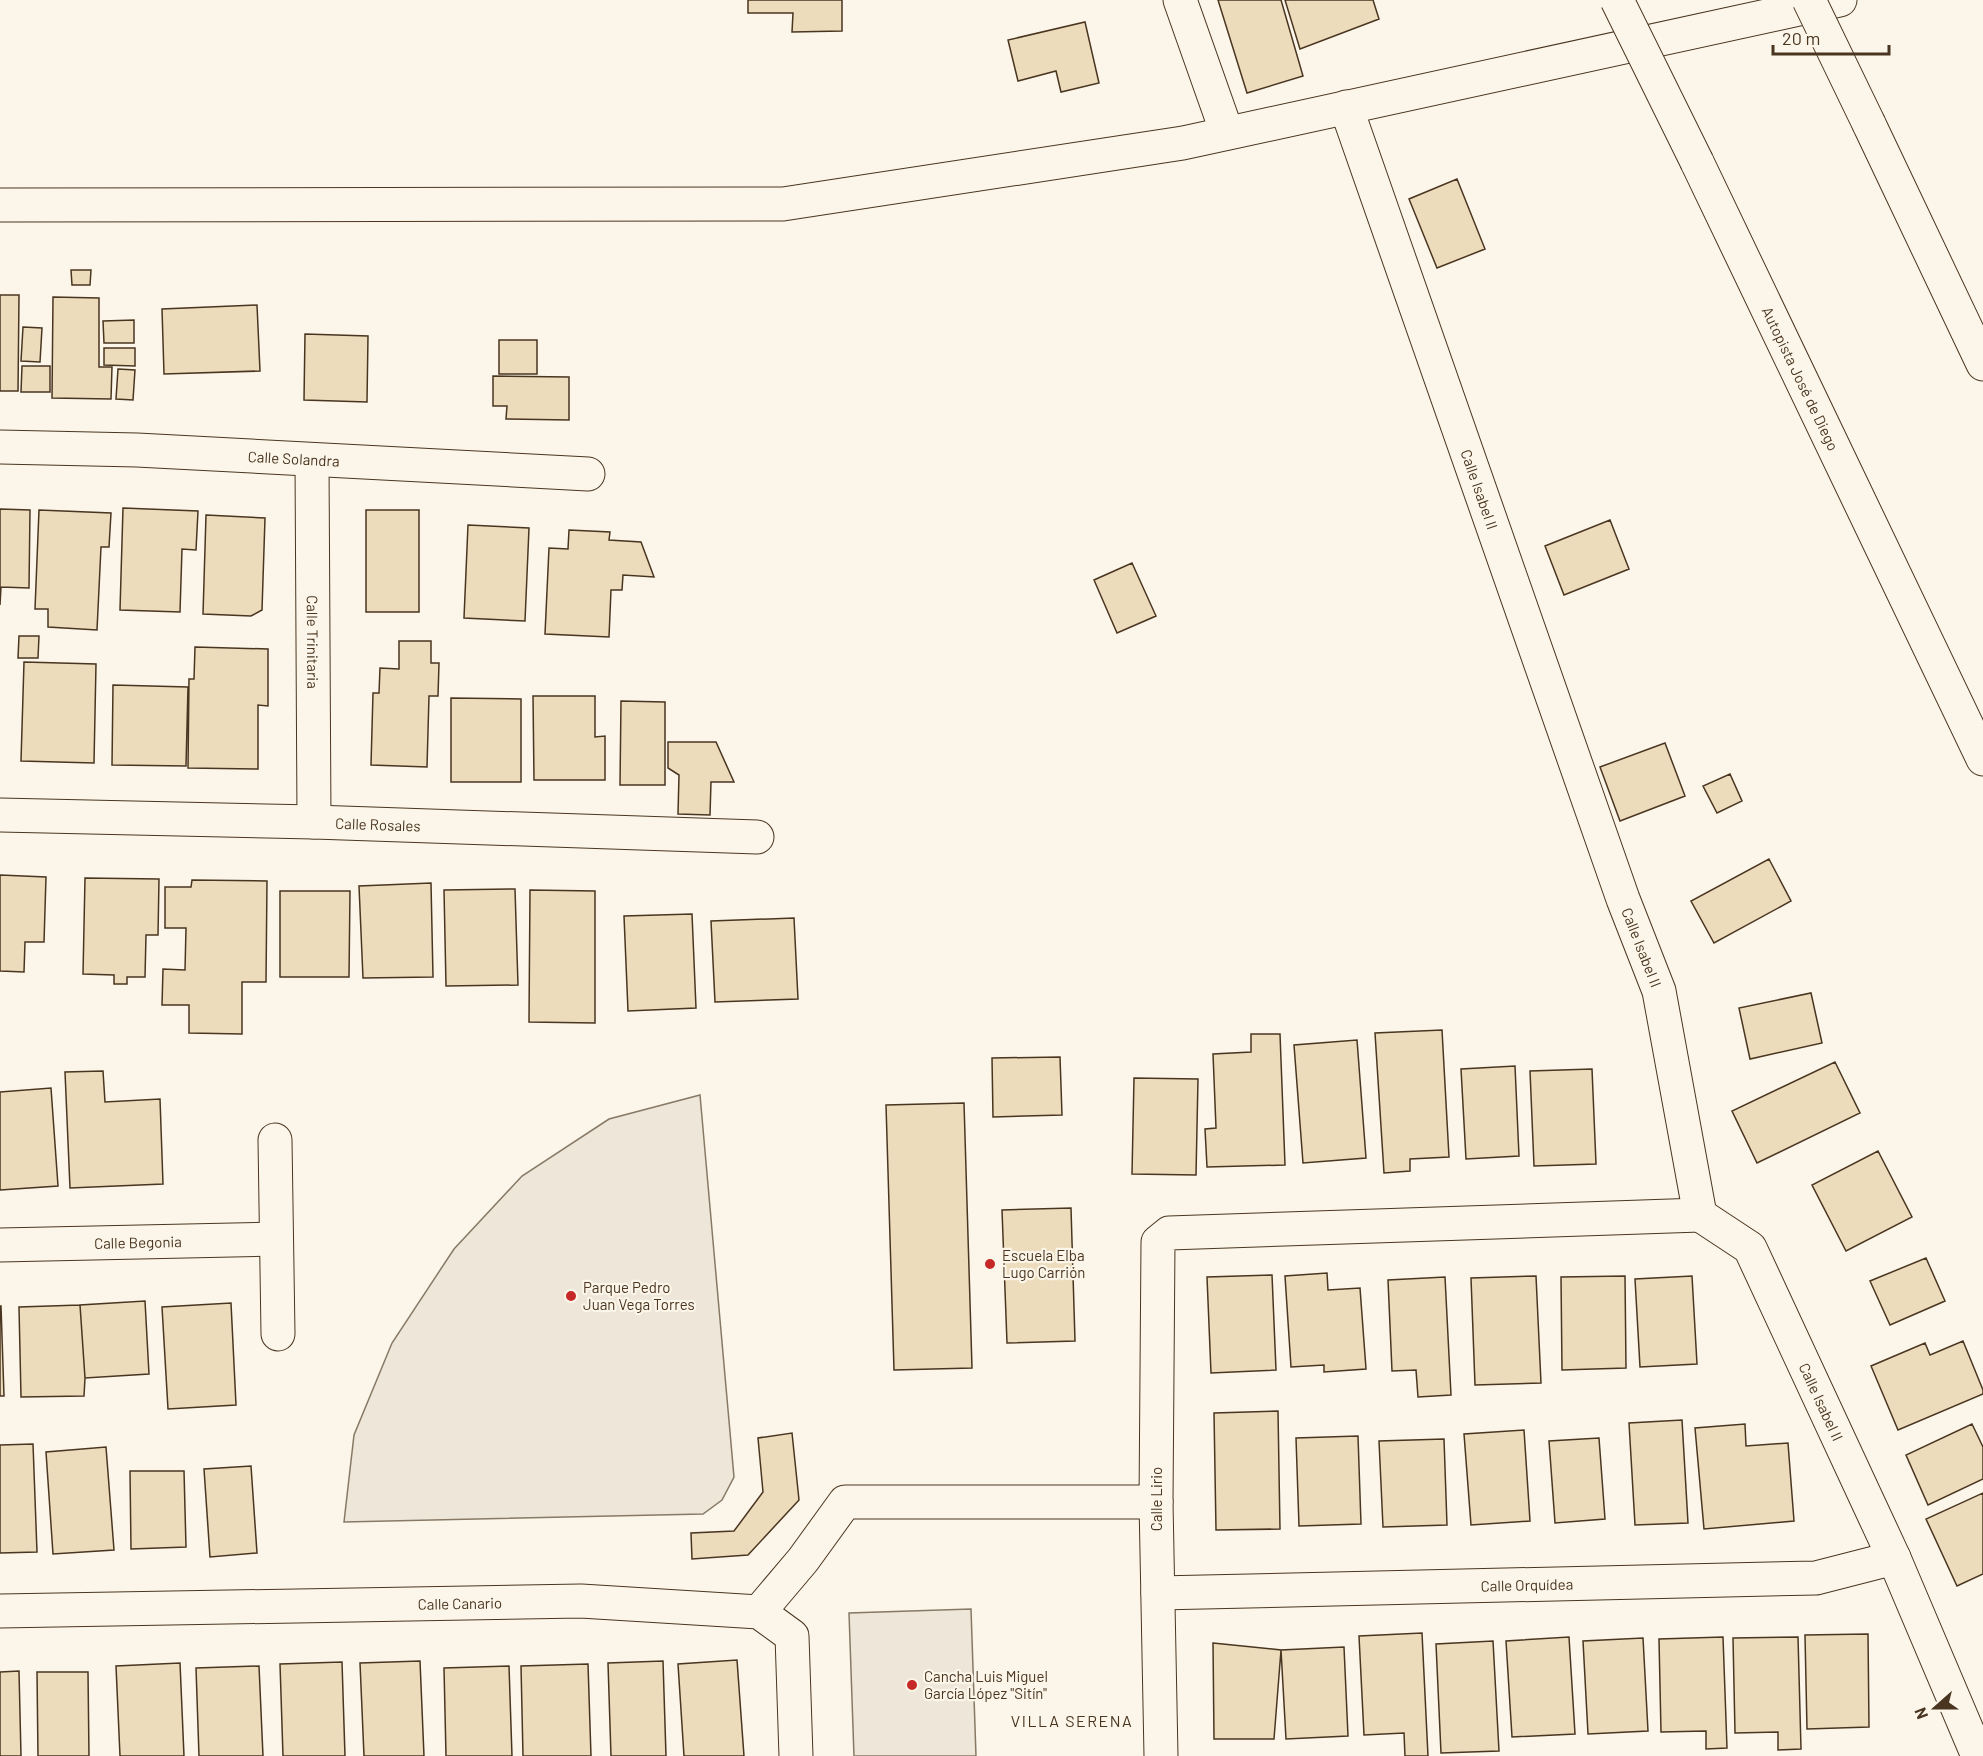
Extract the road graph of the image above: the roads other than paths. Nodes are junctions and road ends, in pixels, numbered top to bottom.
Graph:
1 (1180, 0) edge
2 (1617, 0) edge
3 (1809, 0) edge
4 (1840, 0) edge
5 (1346, 107) junction
6 (1227, 133) junction
7 (0, 205) edge
8 (1983, 364) edge
9 (0, 447) edge
10 (312, 460) junction
11 (588, 474) dead end
12 (1983, 759) edge
13 (0, 815) edge
14 (314, 822) junction
15 (757, 837) dead end
16 (275, 1140) dead end
17 (1700, 1215) junction
18 (276, 1239) junction
19 (0, 1245) edge
20 (278, 1334) dead end
21 (1156, 1502) junction
22 (1894, 1558) junction
23 (1158, 1593) junction
24 (0, 1611) edge
25 (759, 1612) junction
26 (796, 1756) edge
27 (1161, 1756) edge
28 (1978, 1756) edge

1 - 6 main road
2 - 12 main road, Autopista José de Diego, bridge
3 - 8 main road, bridge
4 - 5 main road
5 - 6 main road
5 - 17 main road, Calle Isabel II
6 - 7 main road
9 - 10 main road, Calle Solandra
10 - 11 main road, Calle Solandra
10 - 14 main road, Calle Trinitaria
13 - 14 main road, Calle Rosales
14 - 15 main road, Calle Rosales
16 - 18 main road
17 - 21 main road, Calle Lirio
17 - 22 main road, Calle Isabel II
18 - 19 main road, Calle Begonia
18 - 20 main road
21 - 23 main road, Calle Lirio
21 - 25 main road
22 - 23 main road, Calle Orquídea
22 - 28 main road, Calle Isabel II
23 - 27 main road, Calle Lirio
24 - 25 main road, Calle Canario
25 - 26 main road

